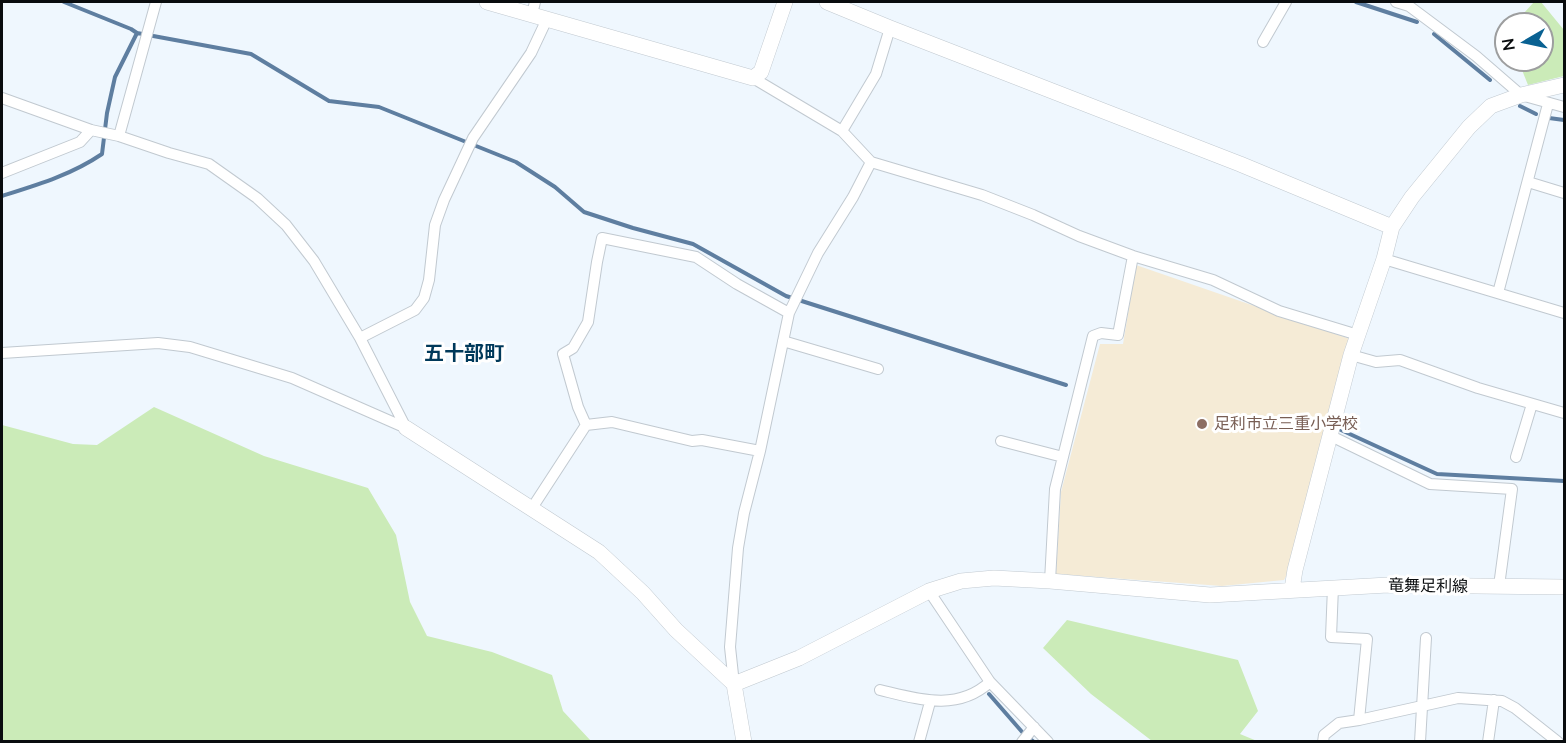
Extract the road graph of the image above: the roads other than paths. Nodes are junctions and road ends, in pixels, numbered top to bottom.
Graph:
1 (156, 2) edge
2 (487, 2) edge
3 (785, 2) edge
4 (827, 2) edge
5 (1286, 2) edge
6 (1396, 2) edge
7 (538, 12) edge
8 (890, 28) junction
9 (1263, 42) dead end
10 (753, 78) junction
11 (1564, 85) edge
12 (1521, 95) junction
13 (2, 98) edge
14 (1548, 104) junction
15 (1564, 107) edge
16 (91, 130) junction
17 (842, 131) junction
18 (119, 136) junction
19 (871, 162) junction
20 (2, 173) edge
21 (1528, 182) junction
22 (1564, 193) edge
23 (1392, 226) junction
24 (1133, 256) junction
25 (1384, 259) junction
26 (1498, 292) junction
27 (789, 313) junction
28 (1564, 313) edge
29 (1358, 335) junction
30 (360, 338) junction
31 (783, 341) junction
32 (2, 353) edge
33 (1351, 355) junction
34 (878, 369) dead end
35 (1532, 404) junction
36 (1564, 413) edge
37 (586, 424) junction
38 (406, 428) junction
39 (1331, 436) junction
40 (1001, 441) dead end
41 (760, 450) junction
42 (1063, 457) junction
43 (1516, 457) dead end
44 (532, 508) junction
45 (1050, 581) junction
46 (1332, 586) junction
47 (1499, 586) junction
48 (1564, 587) edge
49 (1292, 589) junction
50 (929, 591) junction
51 (1426, 638) dead end
52 (990, 682) junction
53 (734, 684) junction
54 (880, 690) dead end
55 (1494, 700) junction
56 (930, 702) junction
57 (1422, 706) junction
58 (1359, 720) junction
59 (1034, 727) junction
60 (744, 741) edge
61 (919, 741) edge
62 (1022, 741) edge
63 (1048, 741) edge
64 (1323, 741) edge
65 (1420, 741) edge
66 (1488, 741) edge
67 (1558, 741) edge

1 - 18 street
2 - 7 street
3 - 10 street
4 - 8 street
5 - 9 street
6 - 12 street
7 - 10 street
7 - 30 street
8 - 17 street
8 - 23 street
10 - 17 street
11 - 12 street
12 - 14 street
12 - 23 street
13 - 16 street
14 - 15 street
14 - 21 street
16 - 18 street
16 - 20 street
17 - 19 street
18 - 30 street
19 - 24 street
19 - 27 street
21 - 22 street
21 - 26 street
23 - 25 street
24 - 29 street
24 - 42 street
25 - 26 street
25 - 29 street
26 - 28 street
27 - 31 street
27 - 37 street
29 - 33 street
30 - 38 street
31 - 34 street
31 - 41 street
32 - 38 street
33 - 35 street
33 - 39 street
35 - 36 street
35 - 43 street
37 - 41 street
37 - 44 street
38 - 44 street
39 - 47 street
39 - 49 street
40 - 42 street
41 - 53 street
42 - 45 street
44 - 53 street
45 - 49 street, 竜舞足利線
45 - 50 street, 竜舞足利線
46 - 47 street, 竜舞足利線
46 - 49 street, 竜舞足利線
46 - 58 street
47 - 48 street, 竜舞足利線
50 - 52 street
50 - 53 street, 竜舞足利線
51 - 57 street
52 - 56 street
52 - 59 street
53 - 60 street
54 - 56 street
55 - 57 street
55 - 66 street
55 - 67 street
56 - 61 street
57 - 58 street
57 - 65 street
58 - 64 street
59 - 62 street
59 - 63 street

